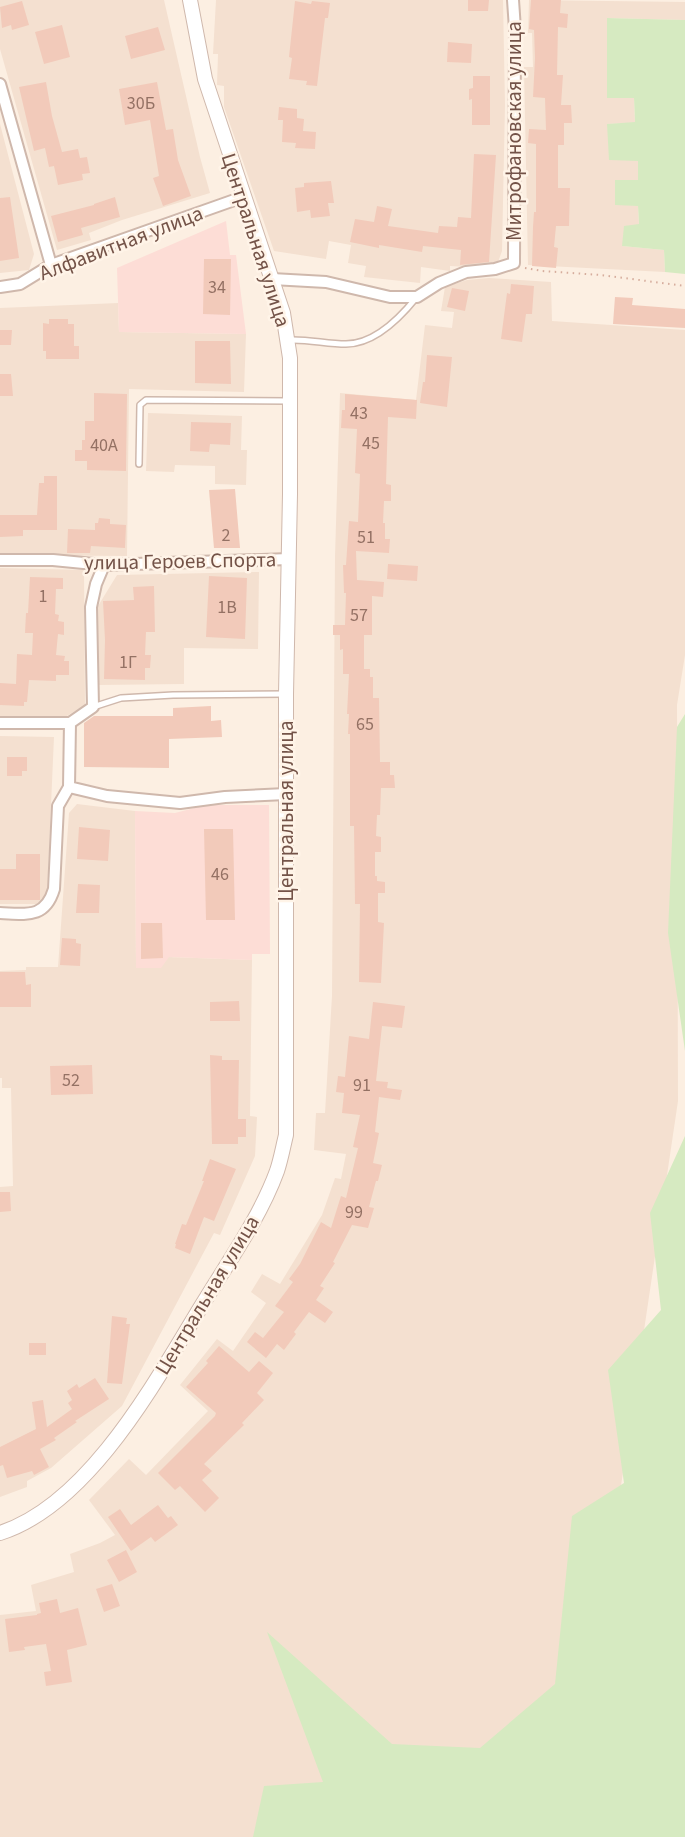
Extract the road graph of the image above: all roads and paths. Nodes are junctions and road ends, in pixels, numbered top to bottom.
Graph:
1 (189, 0) edge
2 (513, 0) edge
3 (0, 84) edge
4 (243, 197) junction
5 (514, 263) junction
6 (51, 265) junction
7 (272, 279) junction
8 (685, 286) edge
9 (0, 287) edge
10 (417, 297) junction
11 (288, 340) junction
12 (291, 401) junction
13 (139, 464) dead end
14 (289, 559) junction
15 (0, 560) edge
16 (104, 565) junction
17 (286, 694) junction
18 (93, 707) junction
19 (0, 723) edge
20 (70, 723) junction
21 (69, 787) junction
22 (286, 794) junction
23 (0, 913) edge
24 (0, 1533) edge

1 - 4 street, Центральная улица
2 - 5 street, Митрофановская улица
3 - 6 street
4 - 6 street, Алфавитная улица
4 - 7 street, Центральная улица
5 - 8 path
5 - 10 street
6 - 9 street, Алфавитная улица
7 - 10 street
7 - 11 street, Центральная улица
10 - 11 lane
11 - 12 street, Центральная улица
12 - 13 lane
12 - 14 street, Центральная улица
14 - 16 street, улица Героев Спорта
14 - 17 street, Центральная улица
15 - 16 street, улица Героев Спорта
16 - 18 street
17 - 18 lane
17 - 22 street, Центральная улица
18 - 20 street
19 - 20 street
20 - 21 street
21 - 22 street
21 - 23 street
22 - 24 street, Центральная улица

